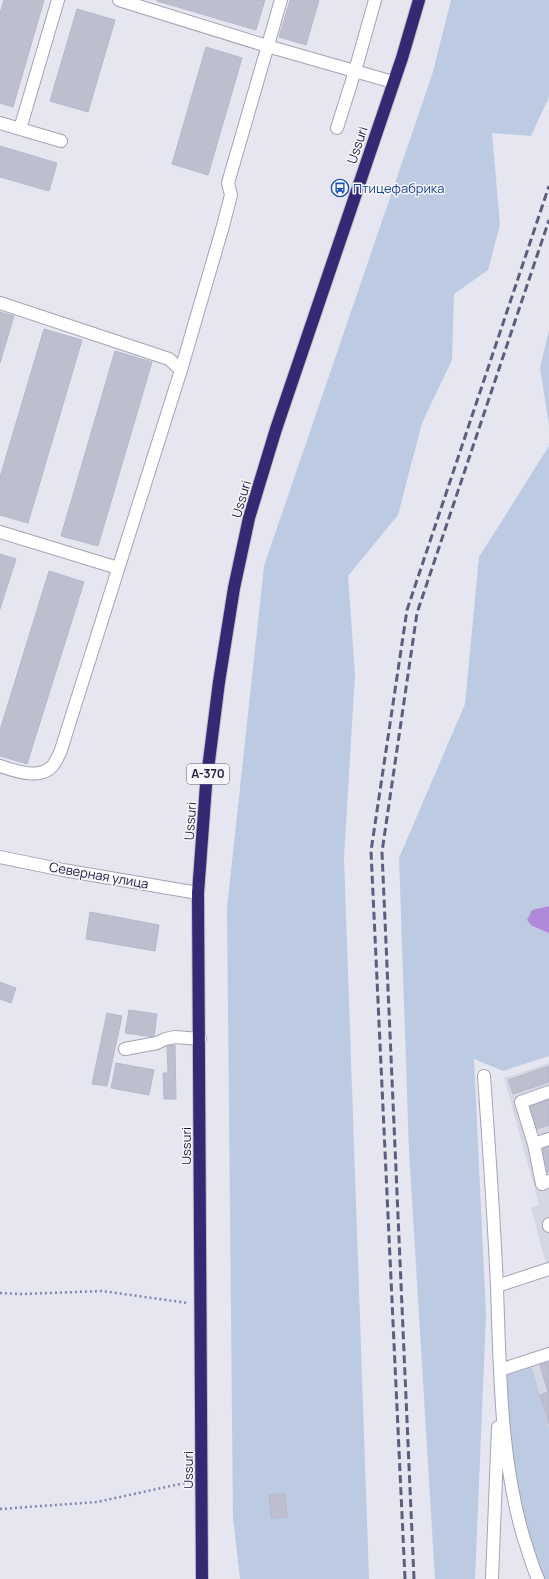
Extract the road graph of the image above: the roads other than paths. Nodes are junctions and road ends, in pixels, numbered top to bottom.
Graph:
1 (58, 0) edge
2 (119, 0) edge
3 (281, 0) edge
4 (376, 0) edge
5 (419, 0) edge
6 (143, 3) edge
7 (267, 46) junction
8 (355, 71) junction
9 (393, 82) junction
10 (0, 123) edge
11 (337, 128) dead end
12 (20, 129) junction
13 (61, 141) dead end
14 (0, 303) edge
15 (181, 370) junction
16 (0, 532) edge
17 (118, 568) junction
18 (0, 766) edge
19 (0, 856) edge
20 (198, 893) junction
21 (200, 1039) junction
22 (125, 1049) dead end
23 (484, 1076) dead end
24 (549, 1092) edge
25 (549, 1139) edge
26 (534, 1144) junction
27 (549, 1181) edge
28 (549, 1269) edge
29 (497, 1286) junction
30 (549, 1354) edge
31 (500, 1370) junction
32 (202, 1579) edge
33 (492, 1579) edge
34 (538, 1579) edge

1 - 12 street
2 - 6 street
3 - 7 street
4 - 8 street
5 - 9 highway, Ussuri / А-370
6 - 7 street
7 - 8 street
7 - 15 street
8 - 9 street
8 - 11 street
9 - 20 highway, Ussuri / А-370
10 - 12 street
12 - 13 street
14 - 15 street
15 - 17 street
16 - 17 street
17 - 18 street
19 - 20 street, Северная улица
20 - 21 highway, Ussuri / А-370
21 - 22 street
21 - 32 highway, Ussuri / А-370
23 - 29 street
24 - 26 street
25 - 26 street
26 - 27 street
28 - 29 street
29 - 31 street
30 - 31 street
31 - 33 street
31 - 34 street

